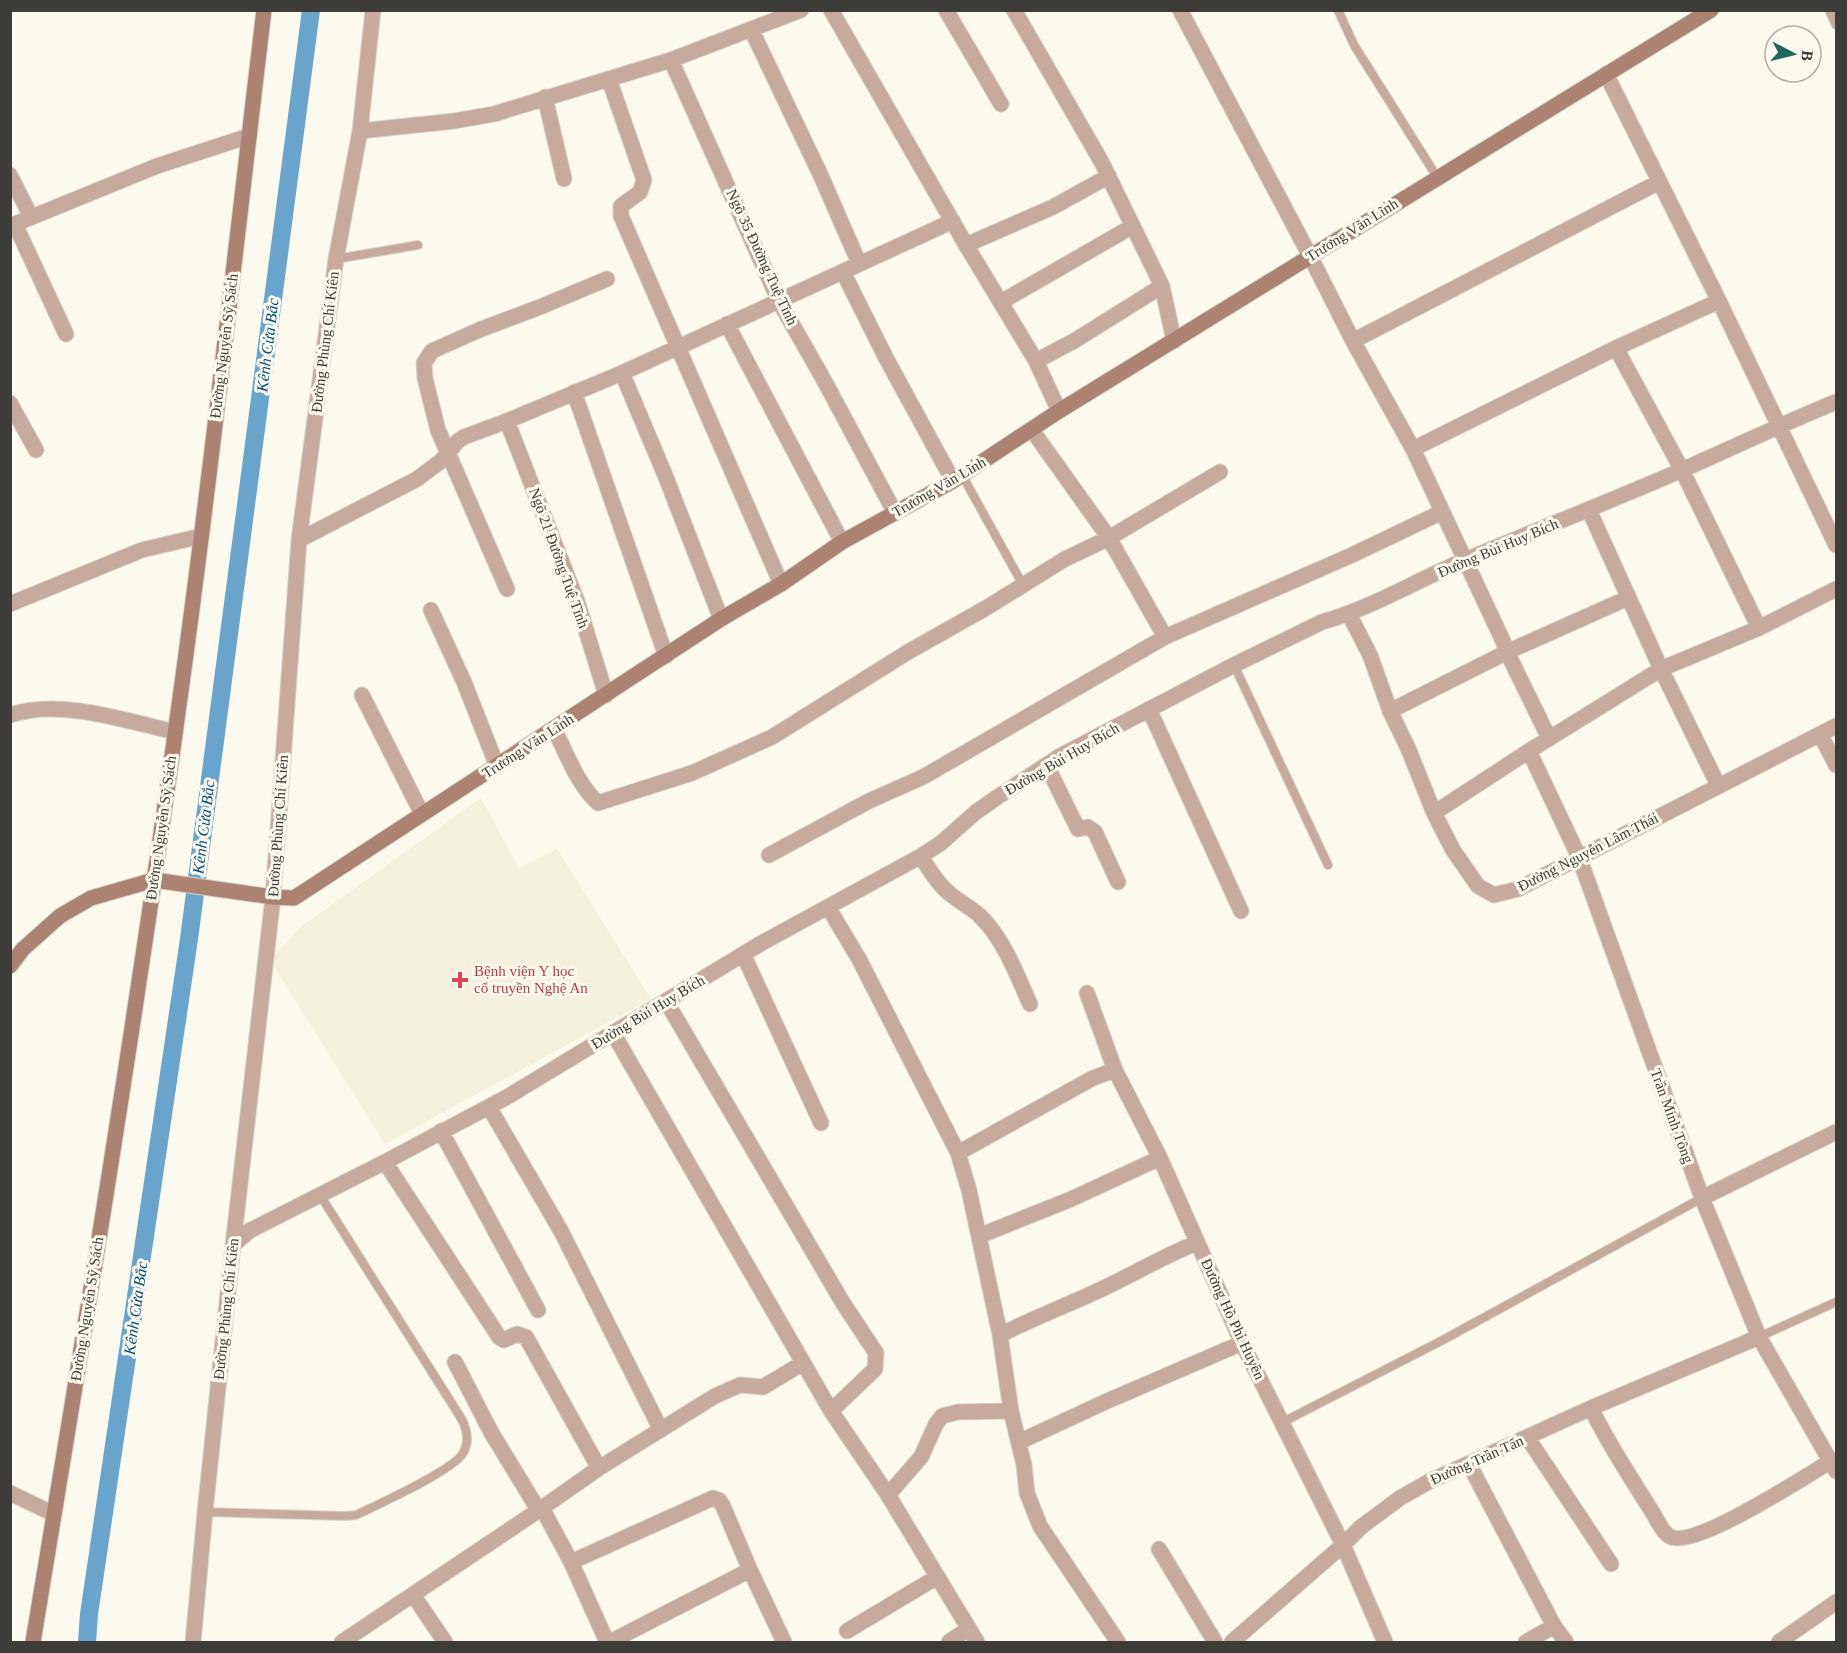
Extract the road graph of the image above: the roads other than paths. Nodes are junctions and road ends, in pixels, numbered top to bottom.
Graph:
1 (264, 10) edge
2 (373, 10) edge
3 (801, 10) edge
4 (831, 10) edge
5 (946, 10) edge
6 (1014, 10) edge
7 (1180, 10) edge
8 (1338, 10) edge
9 (1711, 10) edge
10 (1829, 10) edge
11 (1836, 25) edge
12 (752, 31) junction
13 (671, 60) junction
14 (1606, 74) junction
15 (609, 79) junction
16 (545, 98) junction
17 (1001, 104) dead end
18 (360, 130) junction
19 (249, 136) junction
20 (10, 175) edge
21 (1109, 176) junction
22 (1437, 177) junction
23 (564, 179) dead end
24 (1659, 182) junction
25 (31, 218) junction
26 (953, 221) junction
27 (13, 225) edge
28 (1133, 226) junction
29 (418, 245) dead end
30 (966, 245) junction
31 (1310, 256) junction
32 (336, 259) junction
33 (859, 263) junction
34 (843, 272) junction
35 (607, 279) dead end
36 (1162, 286) junction
37 (1719, 301) junction
38 (779, 302) junction
39 (1001, 302) junction
40 (727, 324) junction
41 (66, 334) dead end
42 (1173, 340) junction
43 (1353, 341) junction
44 (677, 348) junction
45 (1616, 348) junction
46 (1036, 362) junction
47 (622, 373) junction
48 (574, 392) junction
49 (1836, 402) edge
50 (10, 403) edge
51 (1059, 411) junction
52 (507, 421) junction
53 (1778, 426) junction
54 (1032, 430) junction
55 (1413, 449) junction
56 (36, 450) dead end
57 (448, 454) junction
58 (1682, 470) junction
59 (1220, 472) dead end
60 (958, 478) junction
61 (1589, 510) junction
62 (1442, 512) junction
63 (895, 513) junction
64 (201, 536) junction
65 (1109, 538) junction
66 (300, 540) junction
67 (842, 542) junction
68 (1836, 545) edge
69 (1465, 560) junction
70 (781, 585) junction
71 (1023, 585) junction
72 (507, 589) dead end
73 (1836, 589) edge
74 (1628, 598) junction
75 (10, 604) edge
76 (432, 610) dead end
77 (1349, 614) junction
78 (722, 620) junction
79 (1759, 628) junction
80 (1166, 637) junction
81 (1507, 652) junction
82 (666, 656) junction
83 (1234, 665) junction
84 (1661, 669) junction
85 (363, 695) dead end
86 (606, 695) junction
87 (1149, 709) junction
88 (1390, 711) junction
89 (10, 715) edge
90 (1836, 726) edge
91 (554, 729) junction
92 (175, 732) junction
93 (1820, 734) junction
94 (1549, 738) junction
95 (1528, 751) junction
96 (1836, 765) edge
97 (497, 766) junction
98 (1047, 766) junction
99 (1718, 785) junction
100 (1434, 813) junction
101 (422, 814) junction
102 (769, 855) dead end
103 (921, 856) junction
104 (1579, 857) junction
105 (1328, 865) dead end
106 (160, 880) junction
107 (1118, 882) dead end
108 (273, 897) junction
109 (828, 907) junction
110 (1240, 911) dead end
111 (743, 954) junction
112 (10, 966) edge
113 (1087, 993) dead end
114 (666, 1001) junction
115 (1030, 1004) dead end
116 (613, 1032) junction
117 (1115, 1070) junction
118 (489, 1107) junction
119 (821, 1123) dead end
120 (441, 1131) junction
121 (1836, 1132) edge
122 (958, 1153) junction
123 (1160, 1158) junction
124 (385, 1162) junction
125 (320, 1195) junction
126 (1702, 1198) junction
127 (979, 1236) junction
128 (1197, 1243) junction
129 (233, 1245) junction
130 (1836, 1302) edge
131 (537, 1310) dead end
132 (1000, 1335) junction
133 (1760, 1337) junction
134 (1242, 1343) junction
135 (455, 1362) dead end
136 (803, 1363) junction
137 (1591, 1408) junction
138 (1011, 1411) junction
139 (831, 1412) junction
140 (1283, 1422) junction
141 (661, 1430) junction
142 (1527, 1437) junction
143 (1019, 1442) junction
144 (1469, 1464) junction
145 (1834, 1466) edge
146 (599, 1468) junction
147 (10, 1493) edge
148 (888, 1495) junction
149 (541, 1509) junction
150 (205, 1512) junction
151 (54, 1514) junction
152 (1343, 1545) junction
153 (1159, 1549) dead end
154 (570, 1562) junction
155 (1611, 1564) dead end
156 (750, 1570) junction
157 (937, 1577) junction
158 (413, 1595) junction
159 (1836, 1602) edge
160 (1554, 1626) junction
161 (968, 1629) junction
162 (847, 1631) dead end
163 (33, 1642) edge
164 (194, 1642) edge
165 (342, 1642) edge
166 (445, 1642) edge
167 (609, 1642) edge
168 (782, 1642) edge
169 (949, 1642) edge
170 (977, 1642) edge
171 (1118, 1642) edge
172 (1215, 1642) edge
173 (1232, 1642) edge
174 (1385, 1642) edge
175 (1526, 1642) edge
176 (1566, 1642) edge
177 (1779, 1642) edge

1 - 19 street, Đường Nguyễn Sỹ Sách
2 - 18 street, Đường Phùng Chí Kiên
3 - 12 street
4 - 26 street
5 - 17 street
6 - 21 street
7 - 31 street
8 - 22 lane
9 - 14 street, Trương Văn Lĩnh
10 - 11 lane
12 - 13 street
12 - 33 street
13 - 15 street
13 - 38 street, Ngõ 35 Đường Tuệ Tĩnh
14 - 22 street, Trương Văn Lĩnh
14 - 24 street
15 - 16 street
15 - 44 street
16 - 18 street
16 - 23 street
18 - 32 street, Đường Phùng Chí Kiên
19 - 25 street
19 - 64 street, Đường Nguyễn Sỹ Sách
20 - 25 street
21 - 28 street
21 - 30 street
22 - 31 street, Trương Văn Lĩnh
24 - 37 street
24 - 43 street
25 - 27 street
26 - 30 street
26 - 33 street
27 - 41 street
28 - 36 street
28 - 39 street
29 - 32 lane
30 - 39 street
31 - 42 street, Trương Văn Lĩnh
31 - 43 street
32 - 66 street, Đường Phùng Chí Kiên
33 - 34 street
34 - 38 street
34 - 60 street
35 - 57 street
36 - 42 street
36 - 46 street
37 - 45 street
37 - 53 street
38 - 40 street
38 - 63 street, Ngõ 35 Đường Tuệ Tĩnh
39 - 46 street
40 - 44 street
40 - 67 street
42 - 51 street, Trương Văn Lĩnh
43 - 55 street
44 - 47 street
44 - 70 street
45 - 55 street
45 - 58 street
46 - 51 street
47 - 48 street
47 - 78 street
48 - 52 street
48 - 82 street
49 - 53 street, Đường Bùi Huy Bích
50 - 56 street
51 - 54 street, Trương Văn Lĩnh
52 - 57 street
52 - 86 street, Ngõ 21 Đường Tuệ Tĩnh
53 - 58 street, Đường Bùi Huy Bích
53 - 68 street
54 - 60 street, Trương Văn Lĩnh
54 - 65 street
55 - 62 street
57 - 66 street
57 - 72 street
58 - 61 street, Đường Bùi Huy Bích
58 - 79 street
59 - 65 street
60 - 63 street, Trương Văn Lĩnh
60 - 71 lane
61 - 69 street, Đường Bùi Huy Bích
61 - 74 street
62 - 69 street
62 - 80 street
63 - 67 street, Trương Văn Lĩnh
64 - 75 street
64 - 92 street, Đường Nguyễn Sỹ Sách
65 - 71 street
65 - 80 street
66 - 108 street, Đường Phùng Chí Kiên
67 - 70 street, Trương Văn Lĩnh
69 - 77 street, Đường Bùi Huy Bích
69 - 81 street
70 - 78 street, Trương Văn Lĩnh
71 - 91 street
73 - 79 street
74 - 81 street
74 - 84 street
76 - 97 street
77 - 83 street, Đường Bùi Huy Bích
77 - 88 street, Đường Nguyễn Lâm Thái
78 - 82 street, Trương Văn Lĩnh
79 - 84 street
80 - 102 street
81 - 88 street
81 - 94 street
82 - 86 street, Trương Văn Lĩnh
83 - 87 street, Đường Bùi Huy Bích
83 - 105 lane
84 - 94 street
84 - 99 street
85 - 101 street
86 - 91 street, Trương Văn Lĩnh
87 - 98 street, Đường Bùi Huy Bích
87 - 110 street
88 - 100 street, Đường Nguyễn Lâm Thái
89 - 92 street
90 - 93 street, Đường Nguyễn Lâm Thái
91 - 97 street, Trương Văn Lĩnh
92 - 106 street, Đường Nguyễn Sỹ Sách
93 - 96 street
93 - 99 street, Đường Nguyễn Lâm Thái
94 - 95 street
95 - 100 street
95 - 104 street, Trần Minh Tông
97 - 101 street, Trương Văn Lĩnh
98 - 103 street, Đường Bùi Huy Bích
98 - 107 street
99 - 104 street, Đường Nguyễn Lâm Thái
100 - 104 street, Đường Nguyễn Lâm Thái
101 - 108 street, Trương Văn Lĩnh
103 - 109 street, Đường Bùi Huy Bích
103 - 115 street
104 - 126 street, Trần Minh Tông
106 - 108 street, Trương Văn Lĩnh
106 - 112 street
106 - 151 street, Đường Nguyễn Sỹ Sách
108 - 129 street, Đường Phùng Chí Kiên
109 - 111 street, Đường Bùi Huy Bích
109 - 122 street
111 - 114 street, Đường Bùi Huy Bích
111 - 119 street
113 - 117 street, Đường Hồ Phi Huyền
114 - 116 street, Đường Bùi Huy Bích
114 - 139 street
116 - 118 street, Đường Bùi Huy Bích
116 - 136 street
117 - 122 street
117 - 123 street, Đường Hồ Phi Huyền
118 - 120 street, Đường Bùi Huy Bích
118 - 141 street
120 - 124 street, Đường Bùi Huy Bích
120 - 131 street
121 - 126 street
122 - 127 street
123 - 127 street
123 - 128 street, Đường Hồ Phi Huyền
124 - 125 street, Đường Bùi Huy Bích
124 - 146 street
125 - 129 street, Đường Bùi Huy Bích
125 - 150 lane
126 - 133 street, Trần Minh Tông
126 - 140 lane
127 - 132 street
128 - 132 street
128 - 134 street, Đường Hồ Phi Huyền
129 - 150 street, Đường Phùng Chí Kiên
130 - 133 lane
132 - 138 street
133 - 137 street, Đường Trần Tấn
133 - 145 street, Trần Minh Tông
134 - 140 street, Đường Hồ Phi Huyền
134 - 143 street
135 - 149 street
136 - 139 street
136 - 141 street
137 - 142 street, Đường Trần Tấn
137 - 145 street
138 - 143 street
138 - 148 street
139 - 148 street
140 - 152 street, Đường Hồ Phi Huyền
141 - 146 street
142 - 144 street, Đường Trần Tấn
142 - 155 street
143 - 171 street
144 - 152 street, Đường Trần Tấn
144 - 160 street
146 - 149 street
147 - 151 street
148 - 157 street
149 - 154 street
149 - 158 street
150 - 164 street, Đường Phùng Chí Kiên
151 - 163 street, Đường Nguyễn Sỹ Sách
152 - 173 street, Đường Trần Tấn
152 - 174 street, Đường Hồ Phi Huyền
153 - 172 street
154 - 156 street
154 - 167 street
156 - 167 street
156 - 168 street
157 - 161 street
157 - 162 street
158 - 165 street
158 - 166 street
159 - 177 street
160 - 175 street
160 - 176 street
161 - 169 street
161 - 170 street

